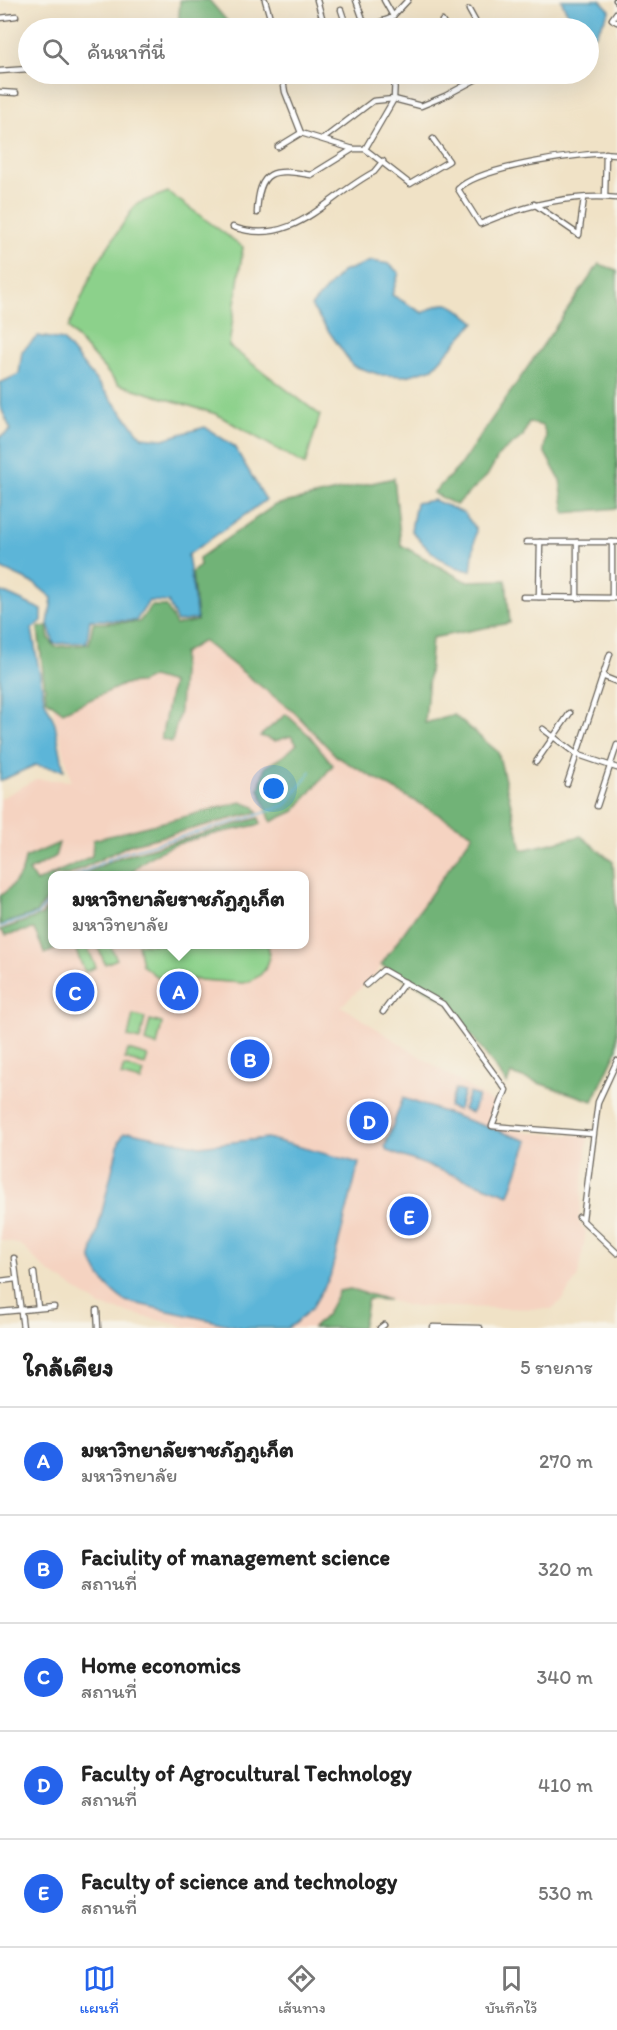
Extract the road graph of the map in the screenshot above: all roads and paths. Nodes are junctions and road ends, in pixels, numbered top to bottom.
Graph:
1 (265, 0) edge
2 (317, 0) edge
3 (356, 0) edge
4 (384, 0) edge
5 (408, 0) edge
6 (341, 10) dead end
7 (469, 10) dead end
8 (617, 12) edge
9 (16, 16) dead end
10 (392, 17) joint
11 (0, 18) edge
12 (270, 18) edge
13 (322, 18) edge
14 (344, 18) edge
15 (362, 18) edge
16 (473, 18) edge
17 (617, 22) edge
18 (18, 70) edge
19 (0, 71) edge
20 (284, 84) edge
21 (395, 84) edge
22 (466, 84) edge
23 (0, 92) edge
24 (16, 93) dead end
25 (394, 99) junction
26 (301, 133) junction
27 (323, 139) junction
28 (433, 139) dead end
29 (278, 147) dead end
30 (353, 148) junction
31 (365, 149) junction
32 (606, 153) junction
33 (617, 154) edge
34 (383, 161) junction
35 (605, 196) junction
36 (584, 198) junction
37 (617, 198) edge
38 (534, 204) junction
39 (257, 213) dead end
40 (233, 227) dead end
41 (526, 542) dead end
42 (540, 542) junction
43 (577, 542) junction
44 (614, 542) edge
45 (524, 597) dead end
46 (539, 597) junction
47 (577, 598) junction
48 (615, 598) edge
49 (610, 654) dead end
50 (602, 676) junction
51 (617, 682) edge
52 (570, 713) dead end
53 (543, 729) dead end
54 (554, 737) junction
55 (617, 745) edge
56 (576, 754) junction
57 (536, 762) dead end
58 (610, 765) junction
59 (617, 768) edge
60 (567, 784) dead end
61 (597, 806) dead end
62 (405, 982) junction
63 (366, 985) dead end
64 (383, 1012) dead end
65 (617, 1061) edge
66 (593, 1134) junction
67 (617, 1253) edge
68 (14, 1258) dead end
69 (34, 1272) dead end
70 (16, 1279) junction
71 (0, 1281) edge
72 (54, 1307) dead end
73 (38, 1308) junction
74 (21, 1310) junction
75 (97, 1310) dead end
76 (0, 1312) edge
77 (433, 1327) edge
78 (23, 1328) edge
79 (100, 1328) edge
80 (466, 1328) edge
81 (480, 1328) edge

1 - 12 street
2 - 13 street
3 - 15 street
4 - 10 street
5 - 10 street
6 - 14 street
7 - 16 street
8 - 17 street
9 - 11 street
18 - 19 street
20 - 26 street
21 - 25 street
22 - 25 street
23 - 24 street
25 - 27 street
25 - 31 street
26 - 27 street
26 - 29 street
27 - 30 street
28 - 34 street
30 - 31 street
30 - 39 street
31 - 34 street
32 - 33 street
32 - 35 street
32 - 38 street
34 - 40 street
35 - 36 street
35 - 37 street
36 - 38 street
36 - 38 street
41 - 42 street
42 - 43 street
42 - 46 street
43 - 44 street
43 - 47 street
44 - 48 street
45 - 46 street
46 - 47 street
47 - 48 street
49 - 50 street
50 - 51 street
50 - 56 street
52 - 54 street
53 - 54 street
54 - 56 street
54 - 57 street
55 - 58 street
56 - 58 street
56 - 60 street
58 - 59 street
58 - 61 street
62 - 63 street
62 - 64 street
62 - 66 street
65 - 66 street
66 - 67 street
68 - 70 street
69 - 73 street
70 - 71 street
70 - 74 street
72 - 73 street
73 - 74 street
74 - 76 street
74 - 78 street
75 - 79 street
77 - 80 street
80 - 81 street

